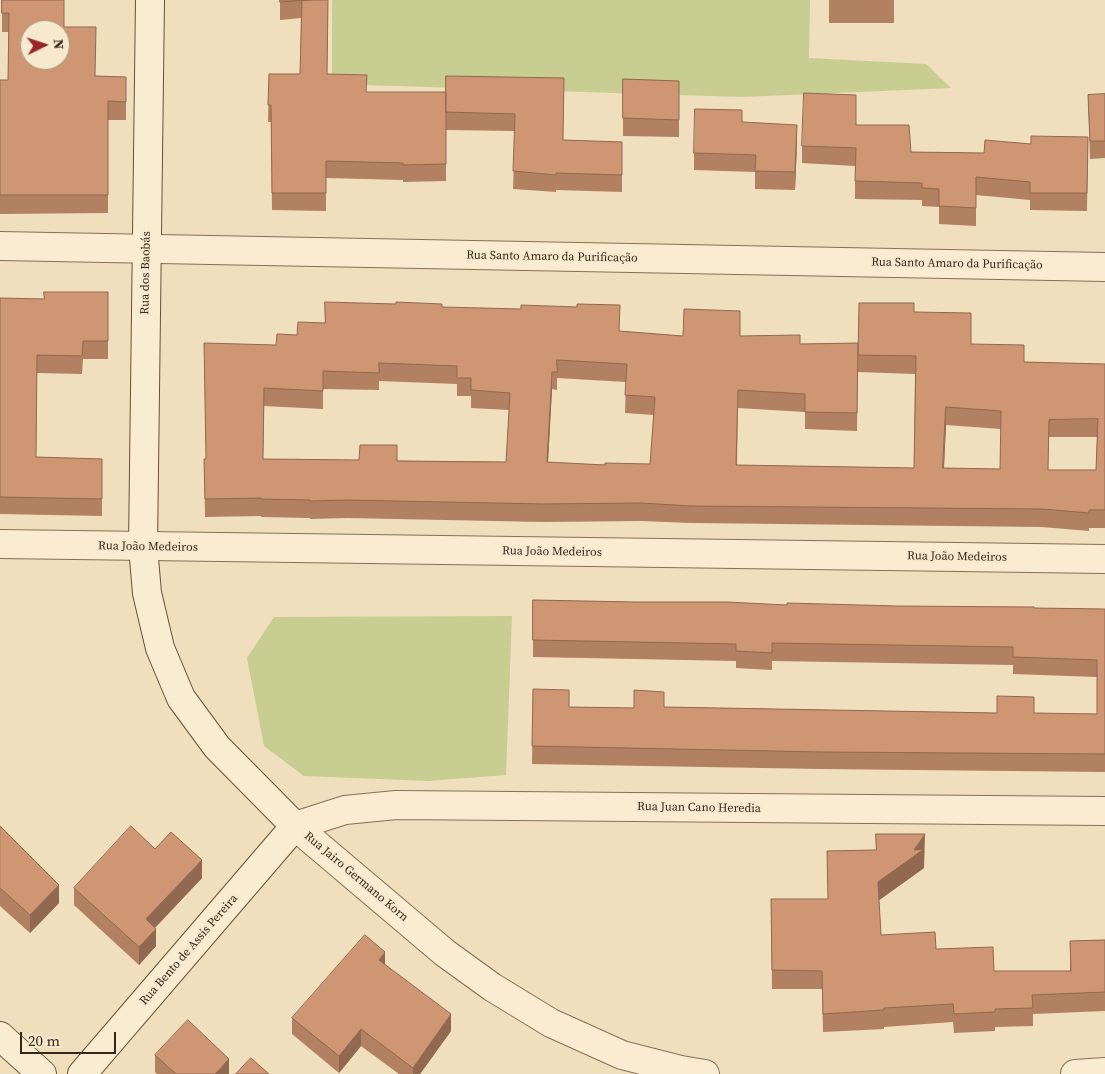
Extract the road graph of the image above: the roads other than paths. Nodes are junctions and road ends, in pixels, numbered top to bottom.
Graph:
1 (150, 0) edge
2 (0, 246) edge
3 (147, 249) junction
4 (1105, 267) edge
5 (0, 544) edge
6 (143, 547) junction
7 (1105, 559) edge
8 (1105, 811) edge
9 (295, 826) junction
10 (0, 1036) edge
11 (1105, 1072) edge
12 (42, 1074) edge
13 (82, 1074) edge
14 (705, 1074) edge
15 (1076, 1074) edge

1 - 3 street, Rua dos Baobás
2 - 3 street, Rua Santo Amaro da Purificação
3 - 4 street, Rua Santo Amaro da Purificação
3 - 6 street, Rua dos Baobás
5 - 6 street, Rua João Medeiros
6 - 7 street, Rua João Medeiros
6 - 9 street, Rua Jairo Germano Korn
8 - 9 street, Rua Juan Cano Heredia
9 - 13 street, Rua Bento de Assis Pereira
9 - 14 street, Rua Jairo Germano Korn
10 - 12 street
11 - 15 street

